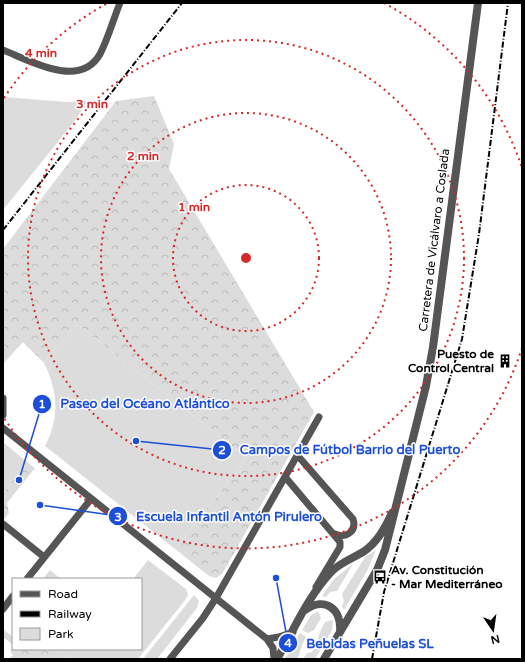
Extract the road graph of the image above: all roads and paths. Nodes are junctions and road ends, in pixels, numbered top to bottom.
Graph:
1 (120, 3) edge
2 (478, 3) edge
3 (3, 50) edge
4 (3, 398) edge
5 (3, 415) edge
6 (319, 417) dead end
7 (3, 428) edge
8 (298, 456) junction
9 (286, 478) junction
10 (91, 498) junction
11 (397, 502) junction
12 (3, 524) edge
13 (335, 534) junction
14 (44, 557) junction
15 (28, 578) edge
16 (315, 592) junction
17 (12, 597) edge
18 (216, 598) junction
19 (3, 609) edge
20 (305, 610) junction
21 (293, 632) junction
22 (340, 633) junction
23 (267, 639) junction
24 (170, 659) edge
25 (274, 659) edge
26 (277, 659) edge
27 (324, 659) edge

1 - 3 street
2 - 11 street, Carretera de Vicálvaro a Coslada
4 - 5 street
6 - 8 street
7 - 10 street
8 - 9 street
8 - 13 street
9 - 13 street
9 - 18 street
10 - 14 street
10 - 18 street
11 - 16 street
11 - 22 street
12 - 14 street
13 - 16 street
14 - 15 street
16 - 20 street
17 - 19 street
18 - 23 street
18 - 24 street
20 - 21 street
20 - 22 street
21 - 23 street
21 - 26 street
22 - 27 street
23 - 25 street

